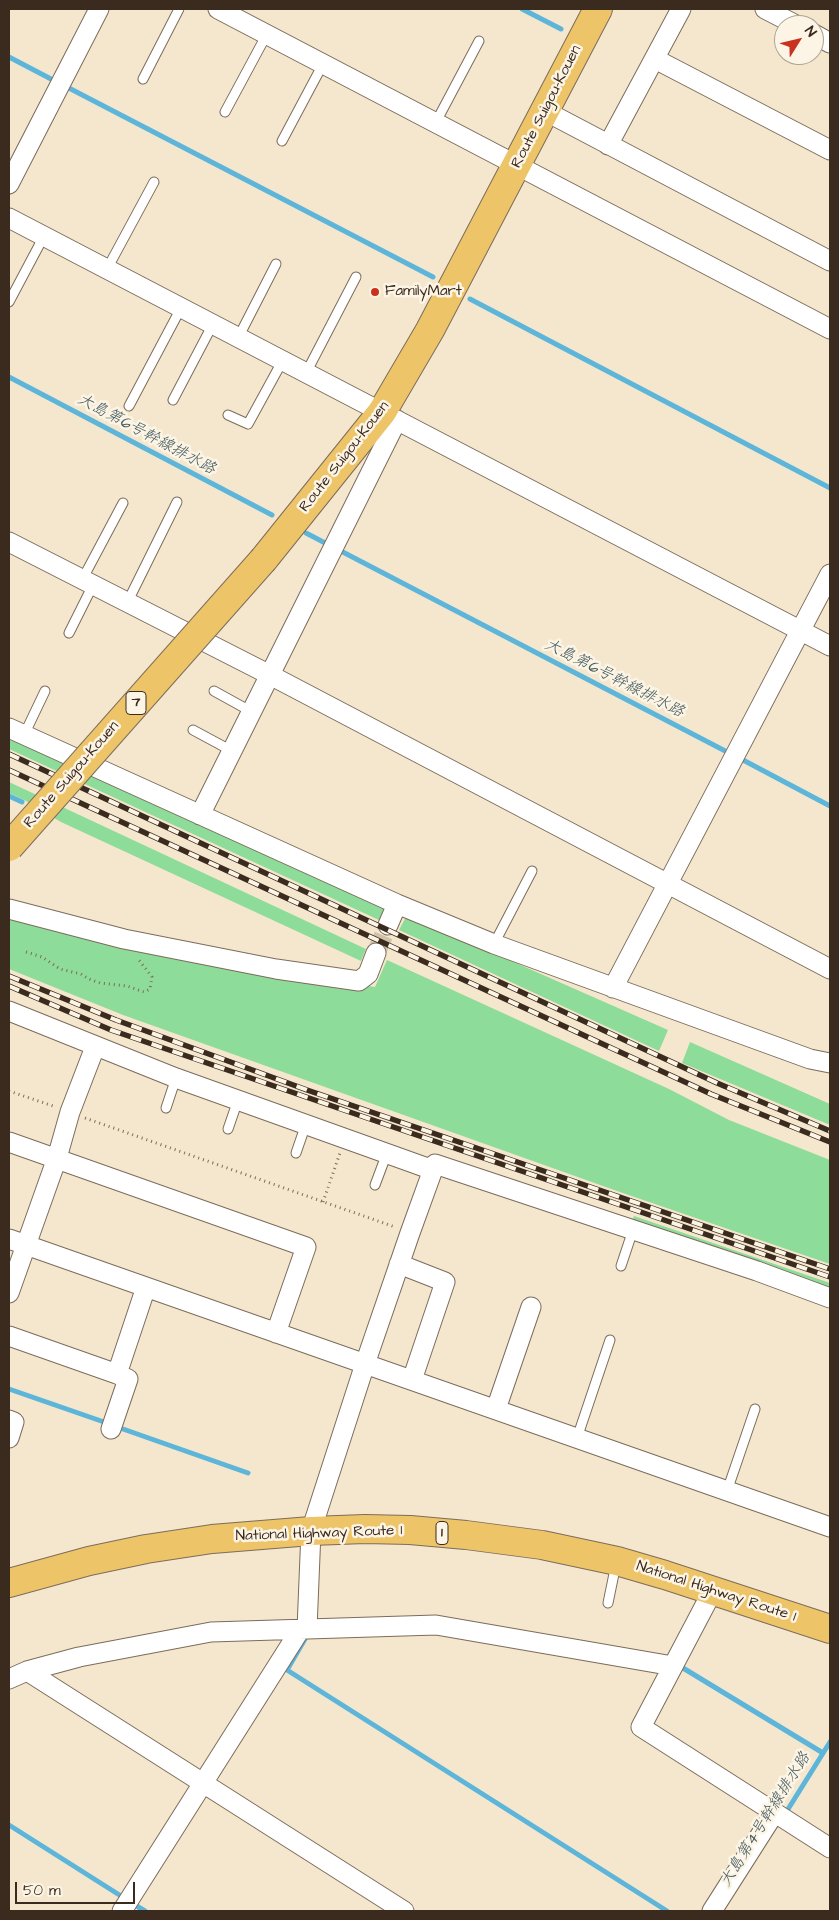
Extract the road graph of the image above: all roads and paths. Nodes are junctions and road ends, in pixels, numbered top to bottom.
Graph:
1 (99, 9) edge
2 (179, 9) edge
3 (218, 9) edge
4 (598, 9) edge
5 (681, 9) edge
6 (765, 9) edge
7 (777, 15) edge
8 (267, 34) junction
9 (479, 41) dead end
10 (655, 59) junction
11 (323, 64) junction
12 (143, 79) dead end
13 (544, 111) junction
14 (225, 112) dead end
15 (436, 122) junction
16 (282, 141) dead end
17 (608, 145) junction
18 (830, 150) edge
19 (517, 164) junction
20 (154, 182) dead end
21 (9, 184) edge
22 (9, 218) edge
23 (44, 236) junction
24 (830, 261) edge
25 (276, 264) dead end
26 (107, 269) junction
27 (356, 277) dead end
28 (9, 302) edge
29 (181, 308) junction
30 (213, 324) junction
31 (830, 329) edge
32 (238, 338) junction
33 (282, 360) junction
34 (306, 373) junction
35 (173, 400) dead end
36 (129, 406) dead end
37 (228, 414) dead end
38 (390, 416) junction
39 (176, 502) dead end
40 (123, 503) dead end
41 (9, 542) edge
42 (830, 574) edge
43 (88, 582) junction
44 (128, 603) junction
45 (69, 633) dead end
46 (806, 634) junction
47 (830, 646) edge
48 (270, 675) junction
49 (45, 690) dead end
50 (214, 691) dead end
51 (252, 712) junction
52 (193, 730) dead end
53 (16, 732) edge
54 (232, 751) junction
55 (200, 815) junction
56 (9, 847) edge
57 (532, 871) dead end
58 (668, 884) junction
59 (398, 904) junction
60 (9, 909) edge
61 (388, 925) tunnel mouth
62 (124, 939) junction
63 (494, 944) junction
64 (26, 952) dead end
65 (376, 953) tunnel mouth
66 (830, 969) edge
67 (613, 988) junction
68 (9, 1010) edge
69 (95, 1047) junction
70 (830, 1063) edge
71 (176, 1078) junction
72 (9, 1091) edge
73 (238, 1100) junction
74 (166, 1108) dead end
75 (70, 1112) junction
76 (306, 1124) junction
77 (228, 1129) dead end
78 (346, 1138) junction
79 (9, 1142) edge
80 (296, 1153) dead end
81 (387, 1153) junction
82 (57, 1158) junction
83 (433, 1170) junction
84 (375, 1185) dead end
85 (323, 1202) junction
86 (634, 1230) junction
87 (410, 1233) junction
88 (17, 1242) edge
89 (399, 1264) junction
90 (621, 1266) dead end
91 (146, 1287) junction
92 (9, 1293) edge
93 (830, 1298) edge
94 (531, 1307) dead end
95 (276, 1333) junction
96 (9, 1336) edge
97 (610, 1340) dead end
98 (365, 1364) junction
99 (117, 1374) junction
100 (412, 1380) junction
101 (755, 1409) dead end
102 (496, 1410) junction
103 (9, 1420) edge
104 (111, 1429) dead end
105 (9, 1438) edge
106 (577, 1438) junction
107 (727, 1491) junction
108 (830, 1527) edge
109 (311, 1531) junction
110 (617, 1561) junction
111 (9, 1583) edge
112 (712, 1592) junction
113 (608, 1603) dead end
114 (824, 1623) edge
115 (303, 1630) junction
116 (673, 1666) junction
117 (27, 1671) junction
118 (9, 1678) edge
119 (203, 1783) junction
120 (780, 1816) junction
121 (828, 1842) edge
122 (122, 1911) edge
123 (404, 1911) edge
124 (712, 1911) edge

1 - 21 street
2 - 12 lane
3 - 8 street
4 - 13 main road, Route Suigou-Kouen / 7
5 - 10 street
6 - 7 street
8 - 11 street
8 - 14 lane
9 - 15 lane
10 - 17 street
10 - 18 street
11 - 15 street
11 - 16 lane
13 - 17 street
13 - 19 main road, Route Suigou-Kouen / 7
15 - 19 street
17 - 24 street
19 - 31 street
19 - 38 main road, Route Suigou-Kouen / 7
20 - 26 lane
22 - 23 street
23 - 26 street
23 - 28 lane
25 - 32 lane
26 - 29 street
27 - 34 lane
29 - 30 street
29 - 36 lane
30 - 32 street
30 - 35 lane
32 - 33 street
33 - 34 street
33 - 37 lane
34 - 38 street
38 - 46 street
38 - 48 street
38 - 56 main road, Route Suigou-Kouen / 7, bridge
39 - 44 lane
40 - 43 lane
41 - 43 street
42 - 46 street
43 - 44 street
43 - 45 lane
44 - 48 street
46 - 47 street
46 - 58 street
48 - 51 street
48 - 58 street
49 - 53 lane
50 - 51 lane
51 - 54 street
52 - 54 lane
53 - 55 street
54 - 55 street
55 - 59 street
57 - 63 lane
58 - 66 street
58 - 67 street
59 - 61 street
59 - 63 street
60 - 62 street
62 - 64 path
62 - 65 street
63 - 67 street
67 - 70 street
68 - 69 street
69 - 71 street
69 - 75 street
71 - 73 street
71 - 74 lane
72 - 75 path
73 - 76 street
73 - 77 lane
75 - 82 street
75 - 85 path
76 - 78 street
76 - 80 lane
78 - 81 street
78 - 85 path
79 - 82 street
81 - 83 street
81 - 84 lane
82 - 88 street
82 - 95 street
83 - 86 street
83 - 87 street
85 - 87 path
86 - 90 lane
86 - 93 street
87 - 89 street
88 - 91 street
88 - 92 street
89 - 98 street
89 - 100 street
91 - 95 street
91 - 99 street
94 - 102 street
95 - 98 street
96 - 99 street
97 - 106 lane
98 - 100 street
98 - 109 street
99 - 104 street
100 - 102 street
101 - 107 lane
102 - 106 street
103 - 105 street
106 - 107 street
107 - 108 street
109 - 110 main road, National Highway Route 1 / 1
109 - 111 main road, National Highway Route 1 / 1
109 - 115 street
110 - 112 main road, National Highway Route 1 / 1
110 - 113 lane
112 - 114 main road, National Highway Route 1 / 1
112 - 116 street
115 - 116 street
115 - 117 street
115 - 119 street
116 - 120 street
117 - 118 street
117 - 119 street
119 - 122 street
119 - 123 street
120 - 121 street
120 - 124 street

